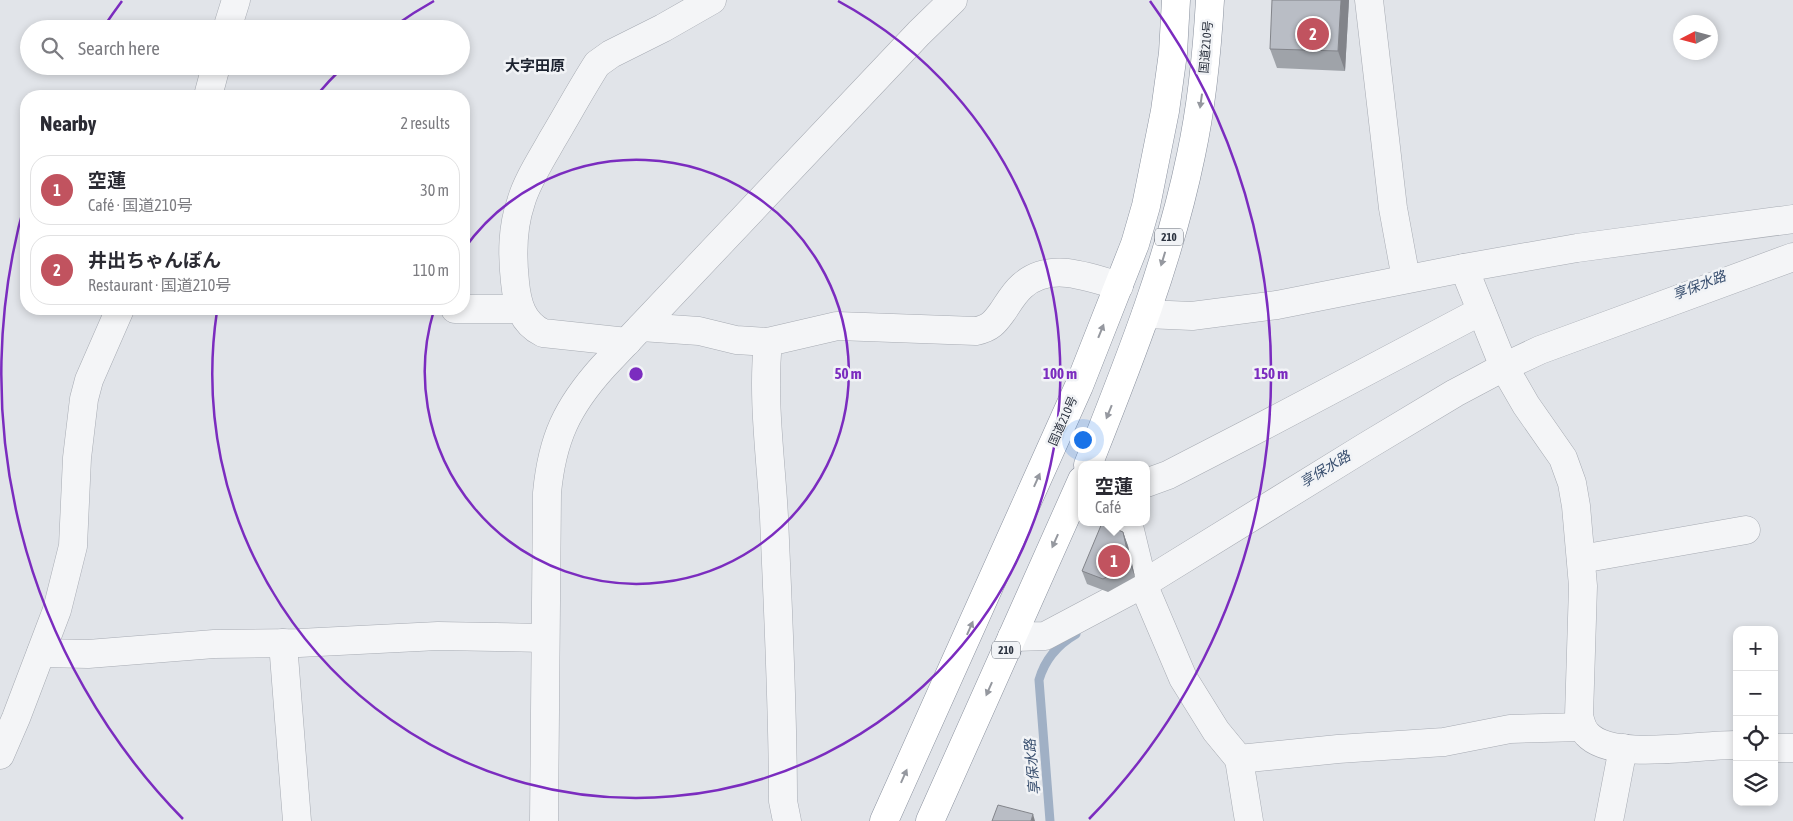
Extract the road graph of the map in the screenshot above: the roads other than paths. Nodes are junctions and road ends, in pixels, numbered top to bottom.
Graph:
1 (236, 0) edge
2 (712, 0) edge
3 (953, 0) edge
4 (1176, 0) edge
5 (1210, 0) edge
6 (1369, 0) edge
7 (230, 20) edge
8 (214, 75) edge
9 (210, 90) edge
10 (1793, 218) edge
11 (1793, 257) edge
12 (1464, 268) junction
13 (1406, 280) junction
14 (1119, 286) junction
15 (470, 309) edge
16 (520, 309) junction
17 (1481, 311) junction
18 (1146, 314) junction
19 (117, 315) edge
20 (634, 334) junction
21 (768, 342) junction
22 (1504, 367) junction
23 (1089, 461) edge
24 (1150, 481) edge
25 (1078, 488) edge
26 (1129, 526) edge
27 (1746, 530) dead end
28 (1581, 559) junction
29 (1143, 584) junction
30 (1012, 637) junction
31 (545, 638) junction
32 (283, 643) junction
33 (41, 652) junction
34 (1582, 727) junction
35 (1733, 745) edge
36 (1623, 748) junction
37 (1778, 748) edge
38 (1793, 748) edge
39 (0, 755) edge
40 (1239, 759) junction
41 (297, 821) edge
42 (544, 821) edge
43 (786, 821) edge
44 (884, 821) edge
45 (930, 821) edge
46 (1249, 821) edge
47 (1609, 821) edge

1 - 7 street
2 - 16 street
3 - 20 street
4 - 14 highway, 国道210号 / 210
5 -> 18 highway, 国道210号 / 210
6 - 13 street
8 - 9 street
10 - 12 street
11 - 22 street
12 - 13 street
12 - 17 street
13 - 18 street
14 - 21 street
44 -> 14 highway, 国道210号 / 210
15 - 16 street
16 - 20 street
17 - 22 street
17 - 24 street
18 -> 23 highway, 国道210号 / 210
19 - 33 street
20 - 21 street
20 - 31 street
21 - 43 street
22 - 28 street
22 - 29 street
25 -> 30 highway, 国道210号 / 210
26 - 29 street
27 - 28 street
28 - 34 street
29 - 30 street
29 - 40 street
30 -> 45 highway, 国道210号 / 210
31 - 32 street
31 - 42 street
32 - 33 street
32 - 41 street
33 - 39 street
34 - 36 street
34 - 40 street
35 - 36 street
36 - 47 street
37 - 38 street
40 - 46 street

